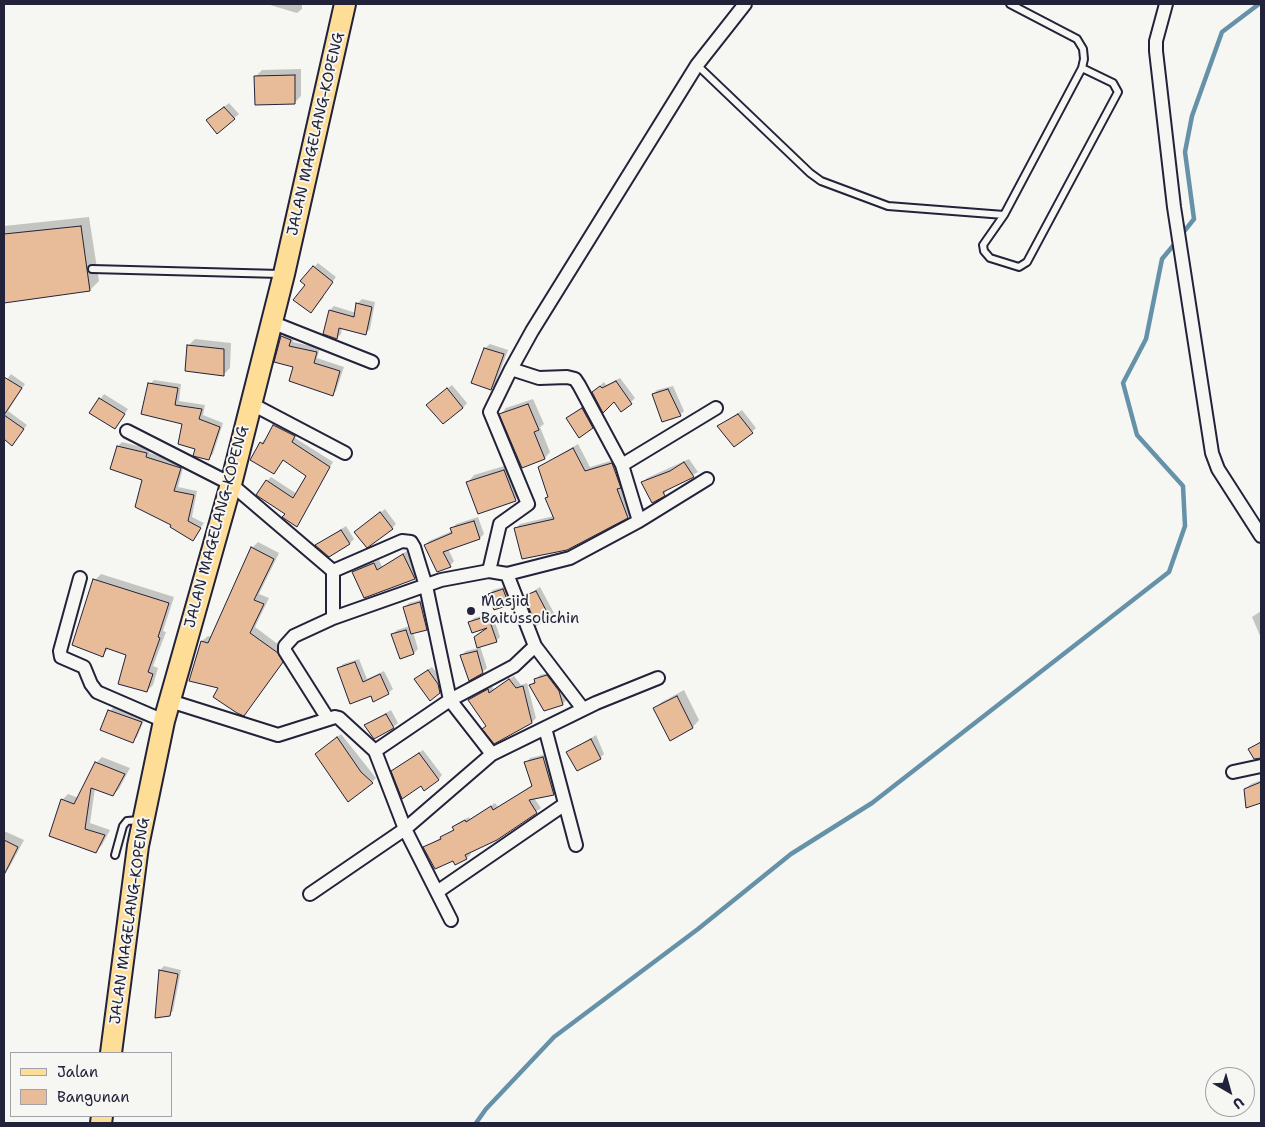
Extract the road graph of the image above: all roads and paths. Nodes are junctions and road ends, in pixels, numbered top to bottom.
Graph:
1 (345, 4) edge
2 (745, 4) edge
3 (1010, 4) edge
4 (1166, 4) edge
5 (697, 65) junction
6 (1082, 68) junction
7 (1004, 215) junction
8 (92, 269) dead end
9 (284, 274) junction
10 (271, 322) junction
11 (372, 362) dead end
12 (511, 369) junction
13 (250, 402) junction
14 (716, 408) dead end
15 (127, 431) dead end
16 (345, 453) dead end
17 (622, 465) junction
18 (707, 479) dead end
19 (231, 484) junction
20 (639, 521) junction
21 (1261, 536) edge
22 (333, 571) junction
23 (490, 571) junction
24 (507, 574) junction
25 (80, 578) dead end
26 (426, 586) junction
27 (333, 618) junction
28 (536, 646) junction
29 (658, 678) dead end
30 (450, 700) junction
31 (170, 701) junction
32 (583, 709) junction
33 (328, 719) junction
34 (164, 721) junction
35 (546, 728) junction
36 (375, 751) junction
37 (492, 754) junction
38 (1261, 766) edge
39 (1233, 772) dead end
40 (565, 804) junction
41 (144, 821) junction
42 (404, 829) junction
43 (576, 845) dead end
44 (115, 855) dead end
45 (437, 892) junction
46 (310, 894) dead end
47 (451, 920) dead end
48 (111, 1052) edge

1 - 9 main road, JALAN MAGELANG-KOPENG
2 - 5 street
3 - 6 lane
4 - 21 street
5 - 7 lane
5 - 12 street
6 - 7 lane
6 - 7 lane
8 - 9 lane
9 - 10 main road, JALAN MAGELANG-KOPENG
10 - 11 street
10 - 13 main road, JALAN MAGELANG-KOPENG
12 - 17 street
12 - 23 street
13 - 16 street
13 - 19 main road, JALAN MAGELANG-KOPENG
14 - 17 street
15 - 19 street
17 - 20 street
18 - 20 street
19 - 22 street
19 - 31 main road, JALAN MAGELANG-KOPENG
20 - 24 street
22 - 26 street
22 - 27 street
23 - 24 street
23 - 26 street
24 - 28 street
25 - 34 street
26 - 27 street
26 - 30 street
27 - 33 street
28 - 30 street
28 - 32 street
29 - 32 street
30 - 36 street
30 - 37 street
31 - 33 street
31 - 34 main road, JALAN MAGELANG-KOPENG
32 - 35 street
33 - 36 street
34 - 41 main road, JALAN MAGELANG-KOPENG
35 - 37 street
35 - 40 street
36 - 42 street
37 - 42 street
38 - 39 street
40 - 43 street
40 - 45 street
41 - 44 lane
41 - 48 main road, JALAN MAGELANG-KOPENG
42 - 45 street
42 - 46 street
45 - 47 street

